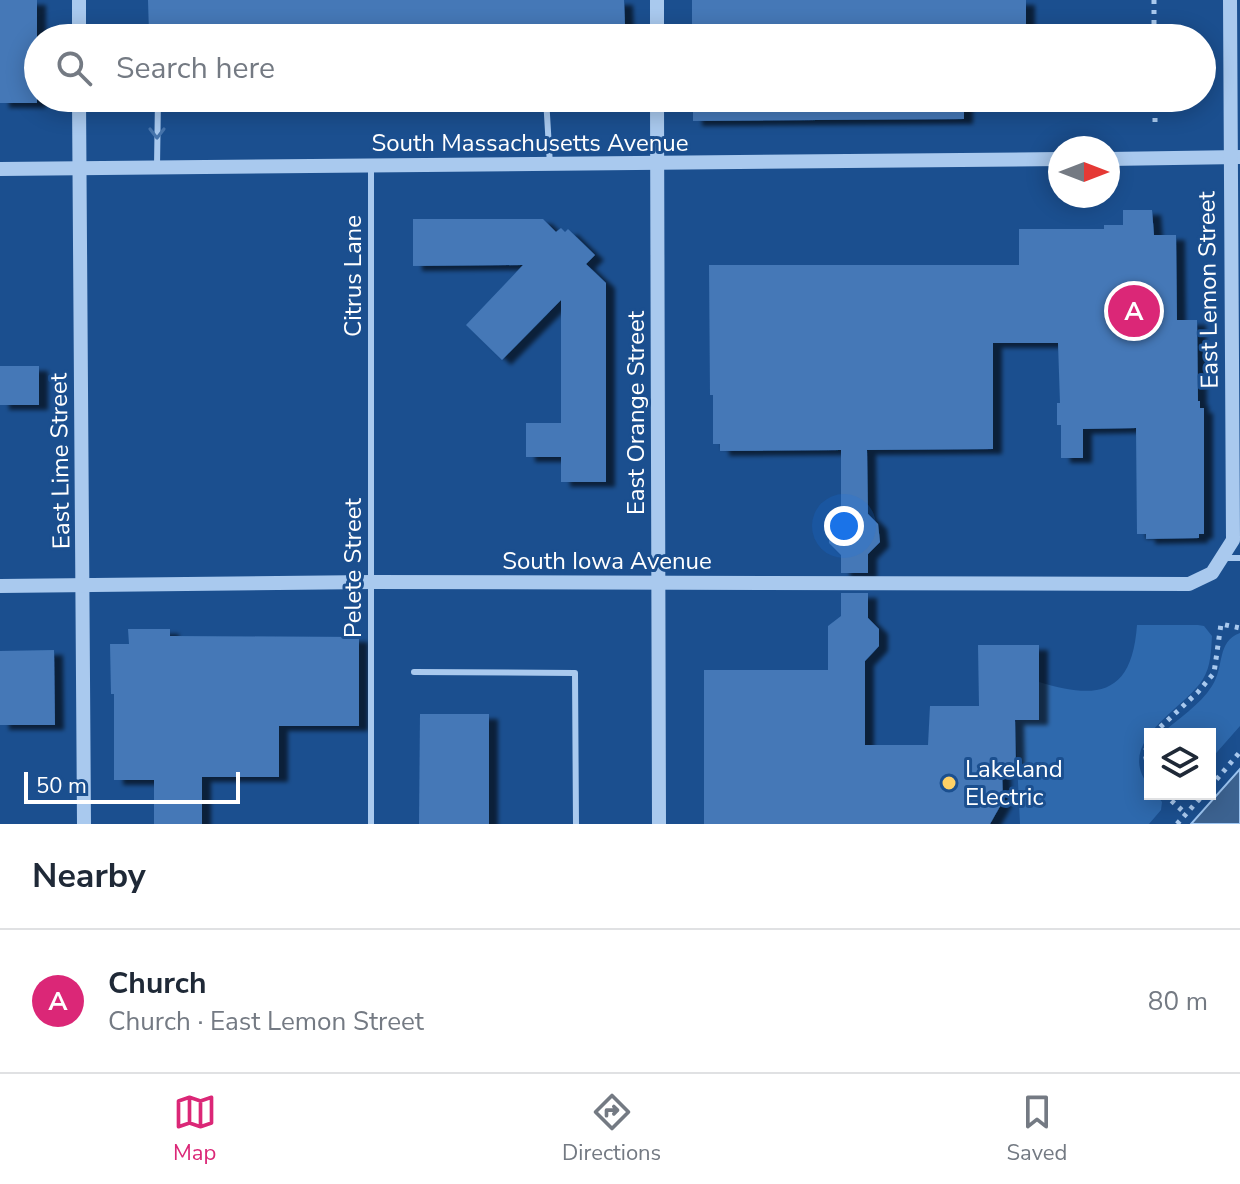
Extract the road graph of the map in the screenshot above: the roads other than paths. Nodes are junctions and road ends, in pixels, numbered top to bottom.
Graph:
1 (79, 0) edge
2 (657, 0) edge
3 (1230, 0) edge
4 (79, 24) edge
5 (657, 24) edge
6 (79, 112) edge
7 (158, 112) edge
8 (547, 112) edge
9 (657, 112) edge
10 (1235, 157) edge
11 (1048, 159) edge
12 (1120, 159) edge
13 (657, 164) junction
14 (550, 165) junction
15 (371, 166) junction
16 (157, 168) junction
17 (0, 169) edge
18 (79, 169) junction
19 (371, 386) joint
20 (1237, 530) edge
21 (1222, 558) junction
22 (1240, 558) edge
23 (1212, 573) joint
24 (371, 582) junction
25 (659, 582) junction
26 (84, 585) junction
27 (0, 586) edge
28 (414, 672) dead end
29 (84, 824) edge
30 (371, 824) edge
31 (576, 824) edge
32 (659, 824) edge

1 - 4 street
2 - 5 street
3 - 10 street, East Lemon Street
6 - 18 street, East Lime Street
7 -> 16 lane
8 - 14 lane
9 - 13 street, East Orange Street
10 - 12 street
10 - 20 street, East Lemon Street
11 - 13 street, South Massachusetts Avenue
13 - 14 street, South Massachusetts Avenue
13 - 25 street, East Orange Street
14 - 15 street, South Massachusetts Avenue
15 - 16 street, South Massachusetts Avenue
15 - 19 lane, Citrus Lane
16 - 18 street, South Massachusetts Avenue
17 - 18 street, South Massachusetts Avenue
18 - 26 street, East Lime Street
19 - 24 lane, Pelete Street
20 - 21 street, East Lemon Street
21 - 22 lane
21 - 23 street, East Lemon Street
23 - 25 street, South Iowa Avenue
24 - 25 street, South Iowa Avenue
24 - 26 street, South Iowa Avenue
24 - 30 lane, Pelete Street
25 - 32 street, East Orange Street
26 - 27 street, South Iowa Avenue
26 - 29 street, East Lime Street
28 - 31 lane

